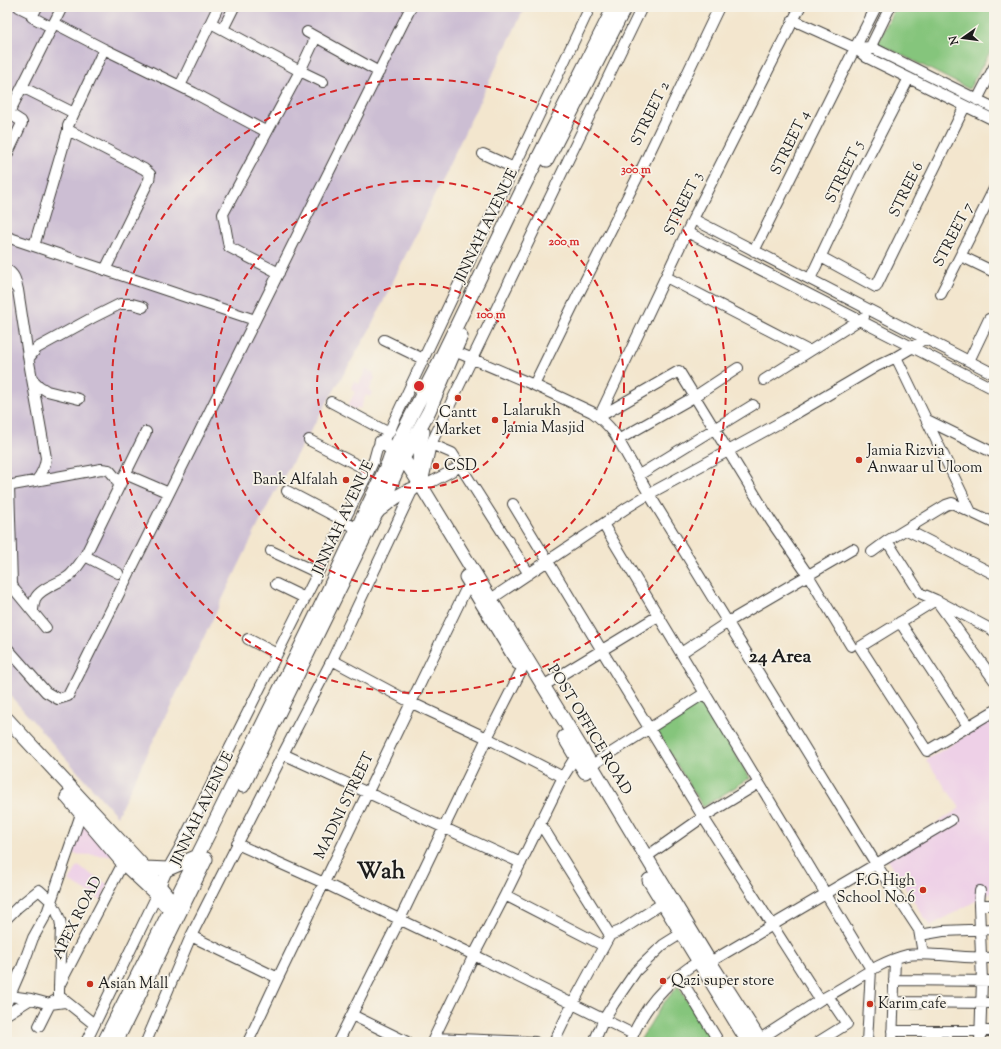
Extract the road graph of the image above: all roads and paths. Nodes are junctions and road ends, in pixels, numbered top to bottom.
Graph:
1 (19, 7) edge
2 (62, 7) edge
3 (218, 7) edge
4 (234, 7) edge
5 (411, 7) edge
6 (590, 7) edge
7 (614, 7) edge
8 (625, 7) edge
9 (642, 7) edge
10 (719, 7) edge
11 (800, 7) edge
12 (876, 7) edge
13 (890, 7) edge
14 (35, 11) edge
15 (794, 20) junction
16 (211, 23) junction
17 (53, 25) junction
18 (223, 29) junction
19 (307, 32) dead end
20 (316, 37) junction
21 (871, 47) junction
22 (855, 48) junction
23 (104, 49) junction
24 (866, 57) junction
25 (994, 67) edge
26 (300, 71) junction
27 (379, 72) junction
28 (909, 78) junction
29 (323, 82) dead end
30 (180, 86) junction
31 (22, 87) junction
32 (977, 100) junction
33 (965, 106) junction
34 (994, 108) edge
35 (8, 113) edge
36 (74, 113) junction
37 (994, 120) edge
38 (68, 130) junction
39 (267, 132) junction
40 (483, 154) dead end
41 (7, 155) edge
42 (514, 168) junction
43 (994, 189) edge
44 (693, 219) junction
45 (687, 232) junction
46 (7, 237) edge
47 (34, 246) junction
48 (754, 251) junction
49 (961, 256) junction
50 (821, 257) junction
51 (7, 270) edge
52 (105, 270) junction
53 (994, 272) edge
54 (279, 273) junction
55 (666, 277) junction
56 (810, 279) junction
57 (7, 281) edge
58 (18, 290) junction
59 (941, 294) dead end
60 (143, 307) dead end
61 (872, 312) junction
62 (989, 319) dead end
63 (255, 320) junction
64 (859, 320) junction
65 (925, 338) junction
66 (384, 340) dead end
67 (913, 347) junction
68 (454, 351) junction
69 (809, 352) junction
70 (896, 357) junction
71 (29, 358) junction
72 (423, 359) junction
73 (472, 359) junction
74 (969, 361) junction
75 (738, 368) dead end
76 (994, 374) edge
77 (32, 379) junction
78 (764, 380) dead end
79 (534, 385) junction
80 (994, 389) edge
81 (694, 397) junction
82 (79, 399) dead end
83 (331, 402) dead end
84 (753, 405) dead end
85 (429, 411) junction
86 (599, 417) junction
87 (927, 420) junction
88 (394, 421) junction
89 (406, 427) junction
90 (714, 429) junction
91 (146, 432) dead end
92 (309, 440) dead end
93 (618, 440) junction
94 (431, 444) junction
95 (381, 446) junction
96 (728, 451) junction
97 (994, 453) edge
98 (396, 458) junction
99 (461, 466) junction
100 (369, 471) junction
101 (125, 474) junction
102 (638, 475) junction
103 (36, 481) junction
104 (379, 482) junction
105 (119, 485) junction
106 (8, 486) edge
107 (417, 488) junction
108 (287, 491) dead end
109 (169, 493) junction
110 (649, 494) junction
111 (963, 496) junction
112 (952, 503) junction
113 (513, 504) dead end
114 (380, 509) junction
115 (971, 512) junction
116 (344, 521) junction
117 (994, 523) edge
118 (603, 524) junction
119 (357, 529) junction
120 (907, 530) junction
121 (887, 541) junction
122 (853, 549) dead end
123 (271, 551) dead end
124 (872, 552) dead end
125 (85, 556) junction
126 (547, 561) junction
127 (118, 573) dead end
128 (318, 573) junction
129 (529, 574) junction
130 (994, 574) edge
131 (808, 575) junction
132 (476, 583) junction
133 (276, 584) dead end
134 (305, 598) junction
135 (491, 599) junction
136 (936, 600) junction
137 (32, 612) junction
138 (658, 616) junction
139 (728, 622) junction
140 (900, 622) junction
141 (46, 628) dead end
142 (994, 631) edge
143 (248, 639) dead end
144 (851, 646) dead end
145 (7, 648) edge
146 (602, 650) junction
147 (681, 653) junction
148 (277, 654) junction
149 (332, 660) junction
150 (522, 669) junction
151 (994, 680) edge
152 (543, 686) junction
153 (705, 693) junction
154 (412, 703) junction
155 (994, 711) edge
156 (7, 719) edge
157 (968, 726) junction
158 (649, 729) junction
159 (7, 732) edge
160 (487, 738) junction
161 (283, 754) junction
162 (580, 754) junction
163 (592, 765) junction
164 (563, 777) junction
165 (759, 783) junction
166 (368, 792) junction
167 (79, 807) junction
168 (703, 818) junction
169 (951, 820) dead end
170 (540, 823) junction
171 (445, 827) junction
172 (237, 844) junction
173 (198, 856) junction
174 (123, 863) junction
175 (521, 863) junction
176 (646, 863) junction
177 (876, 864) junction
178 (145, 868) junction
179 (168, 869) junction
180 (324, 883) junction
181 (158, 890) junction
182 (980, 891) dead end
183 (826, 894) junction
184 (505, 895) junction
185 (51, 901) junction
186 (663, 903) junction
187 (979, 905) junction
188 (994, 905) edge
189 (176, 910) junction
190 (7, 918) edge
191 (400, 919) junction
192 (771, 925) junction
193 (980, 929) junction
194 (994, 929) edge
195 (682, 933) junction
196 (610, 935) junction
197 (920, 935) junction
198 (191, 936) junction
199 (604, 946) junction
200 (923, 954) junction
201 (474, 955) junction
202 (981, 958) junction
203 (994, 958) edge
204 (895, 959) junction
205 (704, 961) junction
206 (871, 969) junction
207 (679, 976) junction
208 (278, 978) junction
209 (894, 980) junction
210 (982, 981) junction
211 (994, 981) edge
212 (61, 995) junction
213 (824, 998) junction
214 (8, 999) edge
215 (31, 999) junction
216 (893, 1002) junction
217 (981, 1002) junction
218 (994, 1003) edge
219 (50, 1004) junction
220 (572, 1005) junction
221 (7, 1014) edge
222 (352, 1015) junction
223 (604, 1019) junction
224 (94, 1024) junction
225 (39, 1026) dead end
226 (892, 1031) junction
227 (980, 1031) junction
228 (994, 1031) edge
229 (631, 1038) edge
230 (433, 1040) edge
231 (756, 1041) edge
232 (86, 1042) edge
233 (104, 1042) edge
234 (116, 1042) edge
235 (146, 1042) edge
236 (248, 1042) edge
237 (338, 1042) edge
238 (407, 1042) edge
239 (536, 1042) edge
240 (554, 1042) edge
241 (594, 1042) edge
242 (719, 1042) edge
243 (818, 1042) edge
244 (867, 1042) edge
245 (892, 1042) edge
246 (980, 1042) edge

1 - 14 street
2 - 17 street
3 - 16 street
4 - 18 street
5 - 27 street
6 - 42 street
7 - 89 main road, JINNAH AVENUE
8 - 68 main road, JINNAH AVENUE
9 - 73 street
10 - 79 street, STREET 2
11 - 15 street, STREET 3
12 - 22 street, STREET 4
13 - 21 street
14 - 17 street
15 - 22 street
15 - 44 street, STREET 3
16 - 18 street
16 - 30 street
17 - 23 street
17 - 31 street
18 - 26 street
19 - 20 street
20 - 26 street
20 - 27 street
21 - 22 street
21 - 24 street
21 - 32 street
22 - 24 street
22 - 48 street, STREET 4
23 - 30 street
23 - 36 street
24 - 28 street
25 - 32 street
26 - 29 street
26 - 39 street
27 - 54 street
28 - 33 street
28 - 50 street, STREET 5
30 - 39 street
31 - 35 street
31 - 36 street
32 - 34 street
33 - 37 street
33 - 50 street, STREE 6
35 - 41 street
36 - 38 street
38 - 47 street
38 - 52 street
39 - 54 street
40 - 42 street
42 - 72 street
43 - 49 street, STREET 7
44 - 45 street, STREET 3
44 - 48 street
45 - 55 street, STREET 3
45 - 64 street
46 - 47 street
47 - 52 street
48 - 56 street
49 - 53 street
49 - 59 street, STREET 7
50 - 56 street, STREET 5
51 - 58 street
52 - 63 street
54 - 63 street
55 - 69 street
55 - 86 street, STREET 3
56 - 61 street
57 - 58 street
58 - 71 street
60 - 71 street
61 - 64 street
61 - 65 street
62 - 74 street
63 - 109 street
64 - 67 street
64 - 69 street
65 - 67 street
65 - 74 street
66 - 72 street
67 - 70 street
67 - 80 street
68 - 73 street
68 - 85 main road, JINNAH AVENUE
69 - 78 street
70 - 87 street
70 - 96 street
71 - 77 street
72 - 88 street
73 - 79 street
73 - 94 street
74 - 76 street
75 - 81 street
77 - 82 street
77 - 103 street
79 - 86 street
81 - 86 street
81 - 90 street
81 - 93 street
83 - 95 street
84 - 90 street
85 - 98 main road, JINNAH AVENUE
85 - 107 main road
86 - 93 street
87 - 97 street
87 - 111 street
88 - 89 street
88 - 95 street
89 - 98 main road, JINNAH AVENUE
90 - 96 street
90 - 102 street
91 - 101 street
92 - 100 street
93 - 102 street
94 - 99 street
94 - 107 street
95 - 98 main road, POST OFFICE ROAD
95 - 100 street
95 - 104 street
96 - 110 street
96 - 131 street
98 - 104 main road, JINNAH AVENUE
98 - 107 main road, POST OFFICE ROAD
98 - 114 main road, JINNAH AVENUE
99 - 107 street
99 - 129 street
100 - 116 street
101 - 105 street
101 - 109 street
102 - 110 street
103 - 105 street
103 - 106 street
104 - 119 main road, JINNAH AVENUE
105 - 125 street
106 - 137 street
107 - 114 main road
107 - 132 main road, POST OFFICE ROAD
107 - 149 street
108 - 116 street
109 - 145 street
110 - 118 street
110 - 139 street
111 - 112 street
111 - 115 street
112 - 115 street
112 - 120 street
113 - 126 street
114 - 189 main road, JINNAH AVENUE
115 - 117 street
116 - 119 street
116 - 128 street
118 - 126 street
118 - 138 street
119 - 173 main road, JINNAH AVENUE
120 - 121 street
120 - 130 street
121 - 124 street
121 - 136 street
122 - 131 street
123 - 128 street
125 - 127 street
125 - 137 street
126 - 129 street
126 - 146 street
128 - 134 street
129 - 135 street
131 - 139 street
131 - 144 street
132 - 135 main road, POST OFFICE ROAD
132 - 150 main road, POST OFFICE ROAD
132 - 154 street, MADNI STREET
133 - 134 street
134 - 148 street
135 - 152 main road, POST OFFICE ROAD
136 - 140 street
136 - 142 street
136 - 151 street
137 - 141 street
138 - 146 street
138 - 147 street
139 - 147 street
139 - 177 street
140 - 157 street
140 - 157 street
143 - 148 street
146 - 152 street
146 - 158 street
147 - 153 street
148 - 179 street
149 - 154 street
149 - 161 street
150 - 160 street
150 - 162 main road, POST OFFICE ROAD
152 - 162 main road, POST OFFICE ROAD
153 - 158 street
153 - 165 street
154 - 160 street
154 - 166 street, MADNI STREET
155 - 157 street
156 - 167 main road
158 - 163 street
158 - 168 street
159 - 167 main road
160 - 164 street
160 - 171 street
161 - 166 street
161 - 172 street
162 - 163 main road, POST OFFICE ROAD
162 - 164 street
162 - 176 main road, POST OFFICE ROAD
163 - 176 main road, POST OFFICE ROAD
164 - 170 street
165 - 168 street
165 - 183 street
166 - 171 street
166 - 180 street, MADNI STREET
167 - 174 main road
167 - 178 main road
167 - 185 street
168 - 176 street
168 - 192 street
169 - 177 street
170 - 175 street
170 - 196 street
171 - 175 street
171 - 191 street
172 - 180 street
172 - 198 street
173 - 179 main road
173 - 189 main road, JINNAH AVENUE
174 - 181 main road
174 - 212 street, APEX ROAD
175 - 184 street
176 - 186 main road, POST OFFICE ROAD
176 - 205 main road, POST OFFICE ROAD
177 - 183 street
177 - 197 street
178 - 179 main road
178 - 181 main road
179 - 181 street
180 - 191 street
180 - 208 street, MADNI STREET
181 - 189 main road
181 - 224 street
182 - 187 street
183 - 192 street
183 - 206 street
184 - 199 street
184 - 201 street
185 - 190 street
185 - 212 street
185 - 214 street
186 - 195 main road, POST OFFICE ROAD
186 - 196 street
187 - 188 street
187 - 193 street
189 - 233 main road, JINNAH AVENUE
189 - 234 main road, JINNAH AVENUE
191 - 201 street
191 - 222 street
192 - 205 street
192 - 213 street
193 - 194 street
193 - 197 street
193 - 202 street
195 - 205 main road, POST OFFICE ROAD
195 - 223 street
196 - 199 street
197 - 200 street
198 - 208 street
198 - 235 street
199 - 220 street
200 - 202 street
200 - 204 street
201 - 220 street
201 - 230 street
202 - 203 street
202 - 210 street
204 - 206 street
204 - 209 street
205 - 207 street
205 - 231 main road, POST OFFICE ROAD
206 - 213 street
206 - 244 street
207 - 229 street
207 - 242 street
208 - 236 street, MADNI STREET
209 - 210 street
209 - 216 street
210 - 211 street
210 - 217 street
212 - 219 street
212 - 224 street
213 - 231 street
213 - 243 street
214 - 215 street
215 - 219 street
215 - 221 street
216 - 217 street
216 - 226 street
217 - 218 street
217 - 227 street
219 - 225 street
220 - 223 street
220 - 240 street
222 - 237 street
222 - 238 street
223 - 229 street
223 - 241 street
224 - 232 street
226 - 227 street
226 - 245 street
227 - 228 street
227 - 246 street
230 - 239 street

